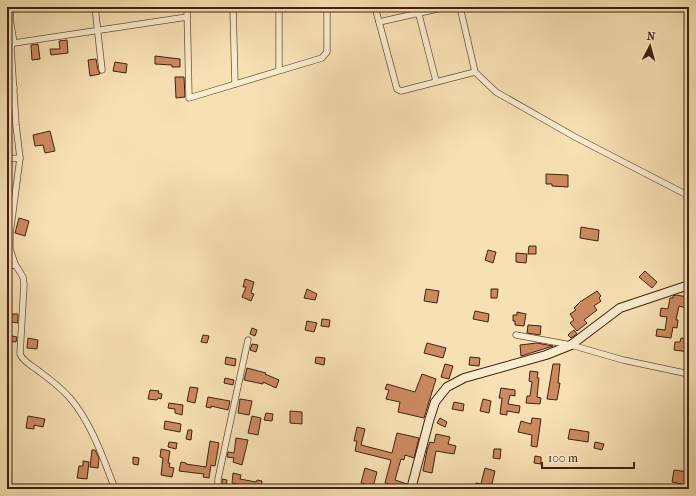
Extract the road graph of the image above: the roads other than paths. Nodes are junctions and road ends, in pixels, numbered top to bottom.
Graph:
1 (11, 7) edge
2 (95, 7) edge
3 (186, 7) edge
4 (233, 7) edge
5 (279, 7) edge
6 (327, 7) edge
7 (375, 7) edge
8 (446, 7) edge
9 (460, 7) edge
10 (418, 10) edge
11 (187, 17) junction
12 (379, 22) junction
13 (98, 30) junction
14 (14, 43) junction
15 (102, 70) dead end
16 (279, 70) junction
17 (475, 72) junction
18 (436, 81) junction
19 (235, 84) junction
20 (7, 87) edge
21 (14, 88) junction
22 (20, 158) junction
23 (7, 159) edge
24 (689, 196) edge
25 (15, 264) junction
26 (7, 268) edge
27 (689, 285) edge
28 (516, 335) dead end
29 (248, 340) dead end
30 (571, 345) junction
31 (689, 374) edge
32 (115, 489) edge
33 (218, 489) edge
34 (411, 489) edge

1 - 14 street
2 - 13 street
3 - 11 street
4 - 19 street
5 - 16 street
6 - 16 street
7 - 12 street
8 - 10 street
9 - 17 street
10 - 12 street
10 - 18 street
11 - 13 street
11 - 19 street
12 - 18 street
13 - 14 street
13 - 15 street
14 - 21 street
16 - 19 street
17 - 18 street
17 - 24 street
20 - 21 street
21 - 22 street
22 - 23 street
22 - 25 street
25 - 26 street
25 - 32 street
27 - 30 main road
28 - 30 street
29 - 33 street
30 - 31 street
30 - 34 main road

